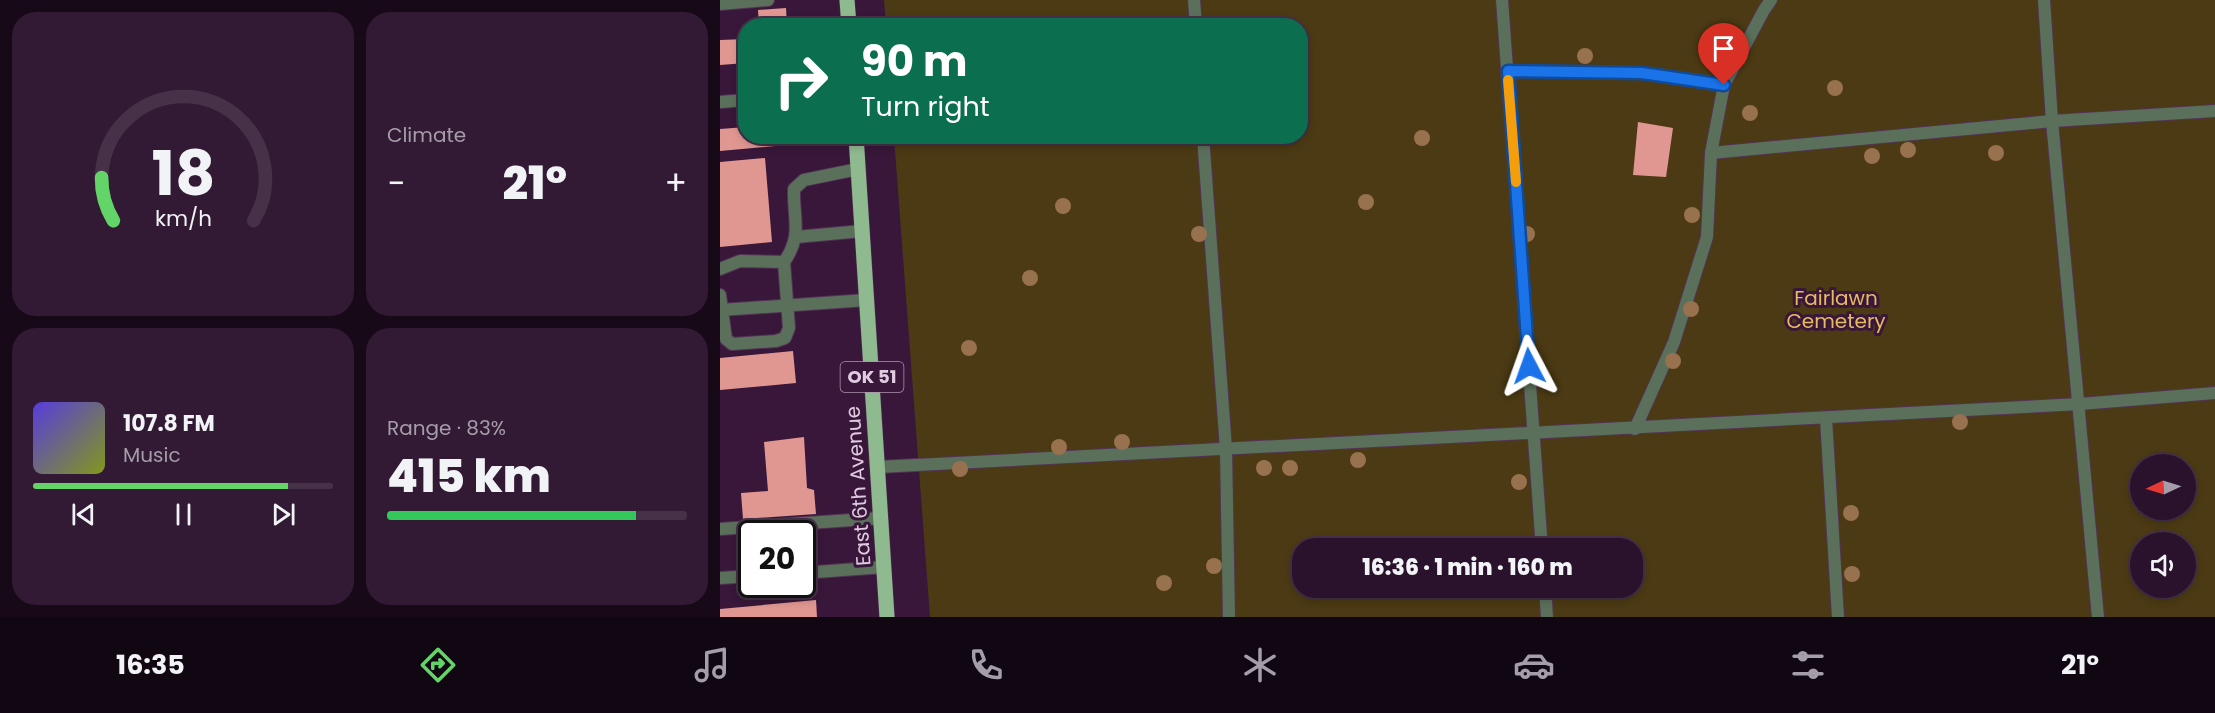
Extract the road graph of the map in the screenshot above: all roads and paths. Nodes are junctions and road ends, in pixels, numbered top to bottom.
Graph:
1 (768, 0) edge
2 (847, 0) edge
3 (1194, 0) edge
4 (1502, 0) edge
5 (1771, 0) edge
6 (2044, 0) edge
7 (720, 3) edge
8 (848, 18) edge
9 (1195, 18) edge
10 (1508, 71) junction
11 (1724, 85) junction
12 (738, 101) edge
13 (720, 102) edge
14 (2215, 111) edge
15 (2052, 121) junction
16 (856, 144) edge
17 (1204, 144) edge
18 (1711, 153) junction
19 (858, 169) junction
20 (862, 231) junction
21 (796, 237) junction
22 (784, 262) junction
23 (720, 269) edge
24 (720, 295) edge
25 (867, 300) junction
26 (788, 305) junction
27 (722, 309) edge
28 (2215, 393) edge
29 (2080, 404) junction
30 (1826, 418) junction
31 (1635, 429) junction
32 (1534, 434) junction
33 (1226, 449) junction
34 (878, 467) junction
35 (881, 519) junction
36 (720, 530) edge
37 (1541, 538) edge
38 (884, 567) junction
39 (816, 572) edge
40 (738, 577) edge
41 (720, 578) edge
42 (1546, 598) edge
43 (887, 617) edge
44 (1229, 617) edge
45 (1547, 617) edge
46 (1838, 617) edge
47 (2098, 617) edge

1 - 7 street
2 - 8 main road
3 - 9 street
4 - 10 street
5 - 11 street
6 - 15 street
10 - 11 street
10 - 32 street
11 - 18 street
12 - 13 street
14 - 15 street
15 - 18 street
15 - 29 street
16 - 19 main road, East 6th Avenue / OK 51
17 - 33 street
18 - 31 street
19 - 20 main road, East 6th Avenue / OK 51
19 - 21 street
20 - 21 street
20 - 25 main road, East 6th Avenue / OK 51
21 - 22 street
22 - 23 street
22 - 26 street
24 - 27 street
25 - 26 street
25 - 34 main road, East 6th Avenue / OK 51
26 - 27 street
26 - 27 street
28 - 29 street
29 - 30 street
29 - 47 street
30 - 31 street
30 - 46 street
31 - 32 street
32 - 33 street
32 - 37 street
33 - 34 street
33 - 44 street
34 - 35 main road, East 6th Avenue / OK 51
35 - 36 street
35 - 38 main road, East 6th Avenue / OK 51
38 - 39 street
38 - 43 main road, East 6th Avenue / OK 51
40 - 41 street
42 - 45 street

